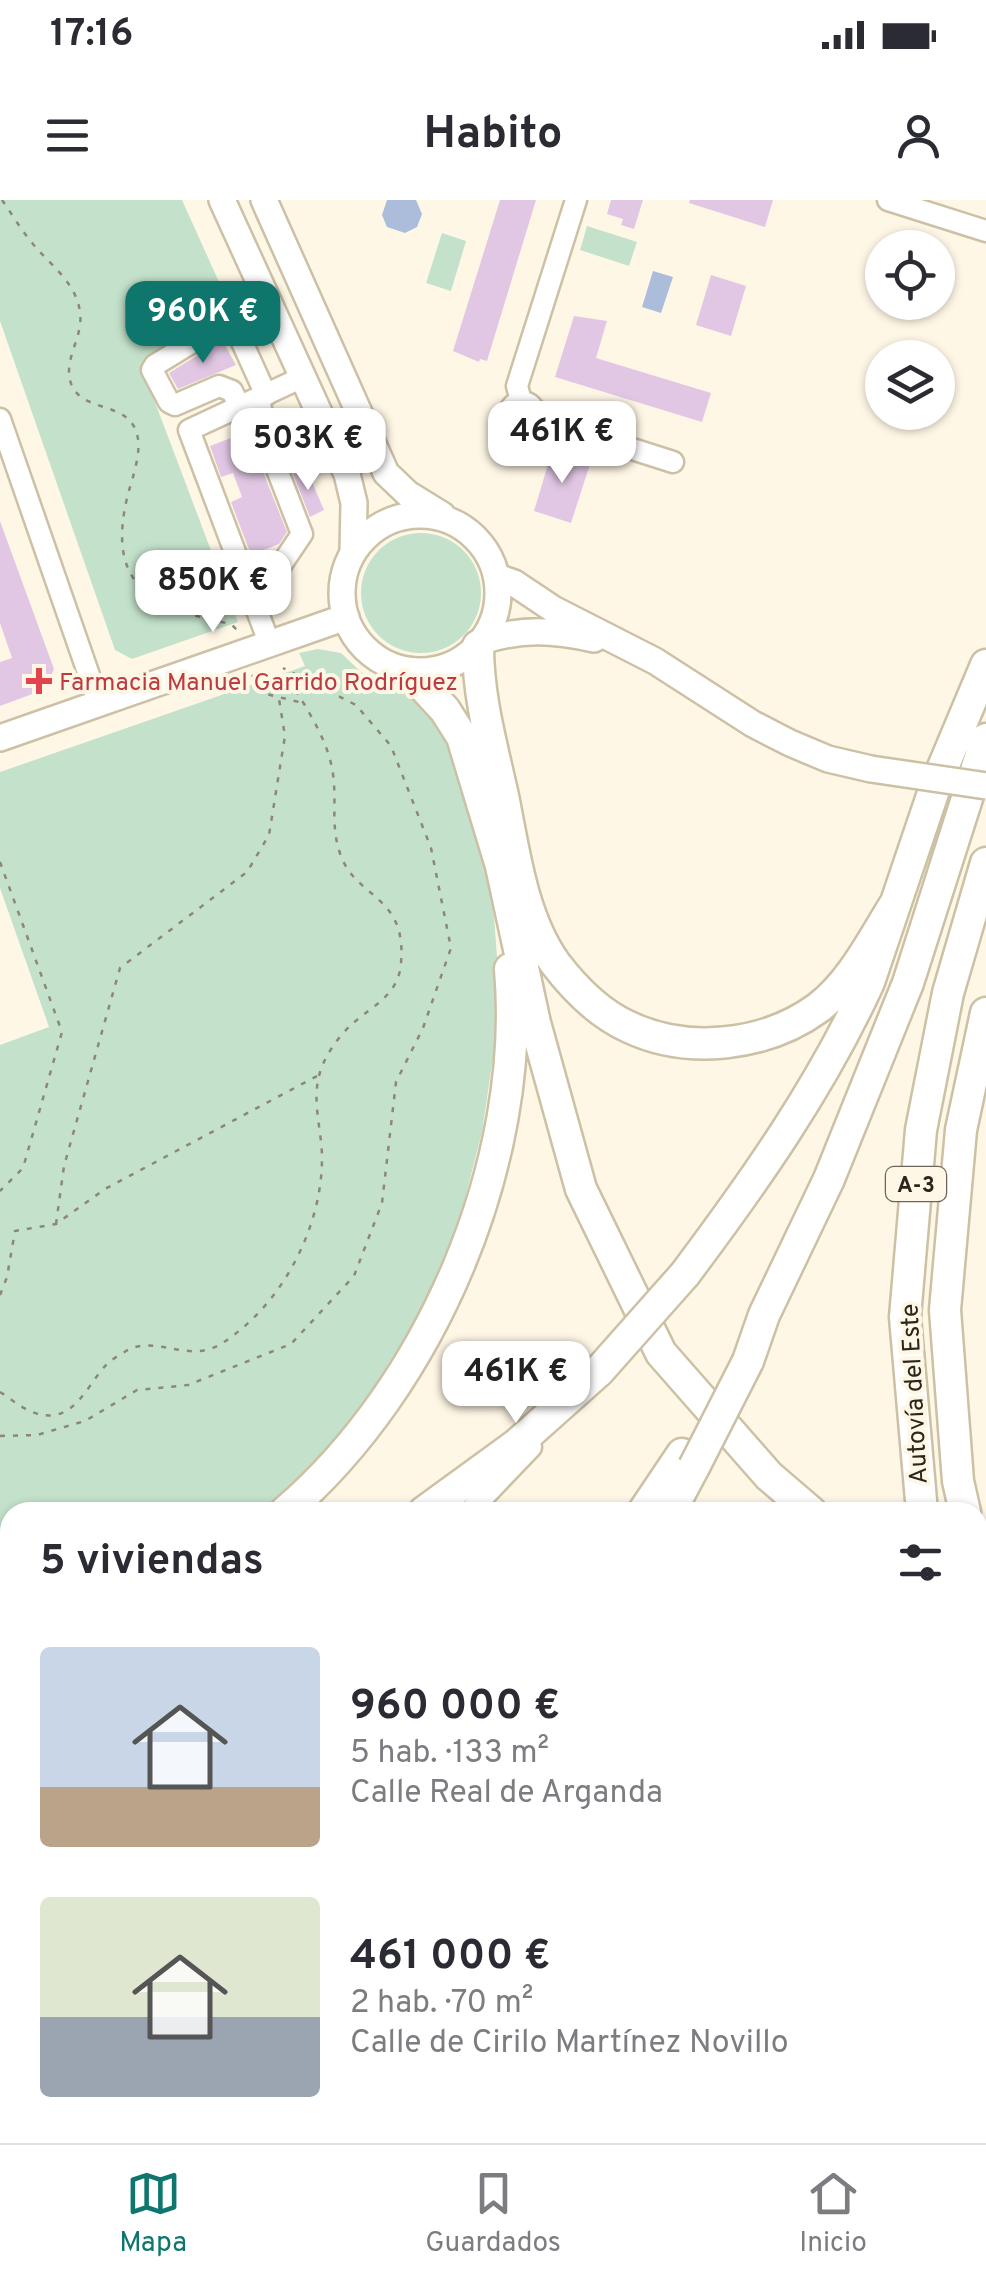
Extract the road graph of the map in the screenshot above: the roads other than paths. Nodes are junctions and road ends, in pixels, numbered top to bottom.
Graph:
1 (222, 200) edge
2 (264, 200) edge
3 (282, 200) edge
4 (576, 200) edge
5 (888, 200) edge
6 (276, 226) junction
7 (986, 231) edge
8 (303, 377) junction
9 (254, 400) junction
10 (0, 419) edge
11 (672, 462) dead end
12 (446, 518) junction
13 (353, 551) junction
14 (497, 577) junction
15 (254, 605) junction
16 (346, 618) junction
17 (270, 644) junction
18 (480, 644) junction
19 (618, 644) junction
20 (986, 666) edge
21 (411, 673) junction
22 (99, 704) junction
23 (0, 738) edge
24 (986, 739) edge
25 (986, 786) edge
26 (986, 863) edge
27 (501, 866) junction
28 (895, 904) junction
29 (986, 1014) edge
30 (599, 1371) junction
31 (688, 1460) junction
32 (294, 1502) edge
33 (438, 1502) edge
34 (477, 1502) edge
35 (651, 1502) edge
36 (673, 1502) edge
37 (800, 1502) edge
38 (921, 1502) edge
39 (963, 1502) edge

1 - 8 main road
2 - 6 main road
3 - 6 street
4 - 11 street
5 - 7 street
6 - 12 main road
8 - 9 street
8 - 13 main road
9 - 9 street
9 - 15 street
9 - 15 street
10 - 22 street
12 - 13 main road
12 - 14 main road
13 - 16 main road
14 - 18 main road
14 - 19 main road
15 - 17 street
16 - 17 main road
16 - 21 main road
17 - 22 main road
18 - 19 main road
18 - 21 main road
18 - 28 highway
19 - 25 main road, bridge
20 - 28 highway
21 - 27 highway
22 - 23 main road
24 - 31 highway
26 - 38 highway, Autovía del Este / A-3
27 - 32 highway
27 - 37 highway
28 - 30 highway, bridge
29 - 39 highway, Autovía del Este / A-3
30 - 33 highway
30 - 34 street
31 - 35 highway
31 - 36 highway

